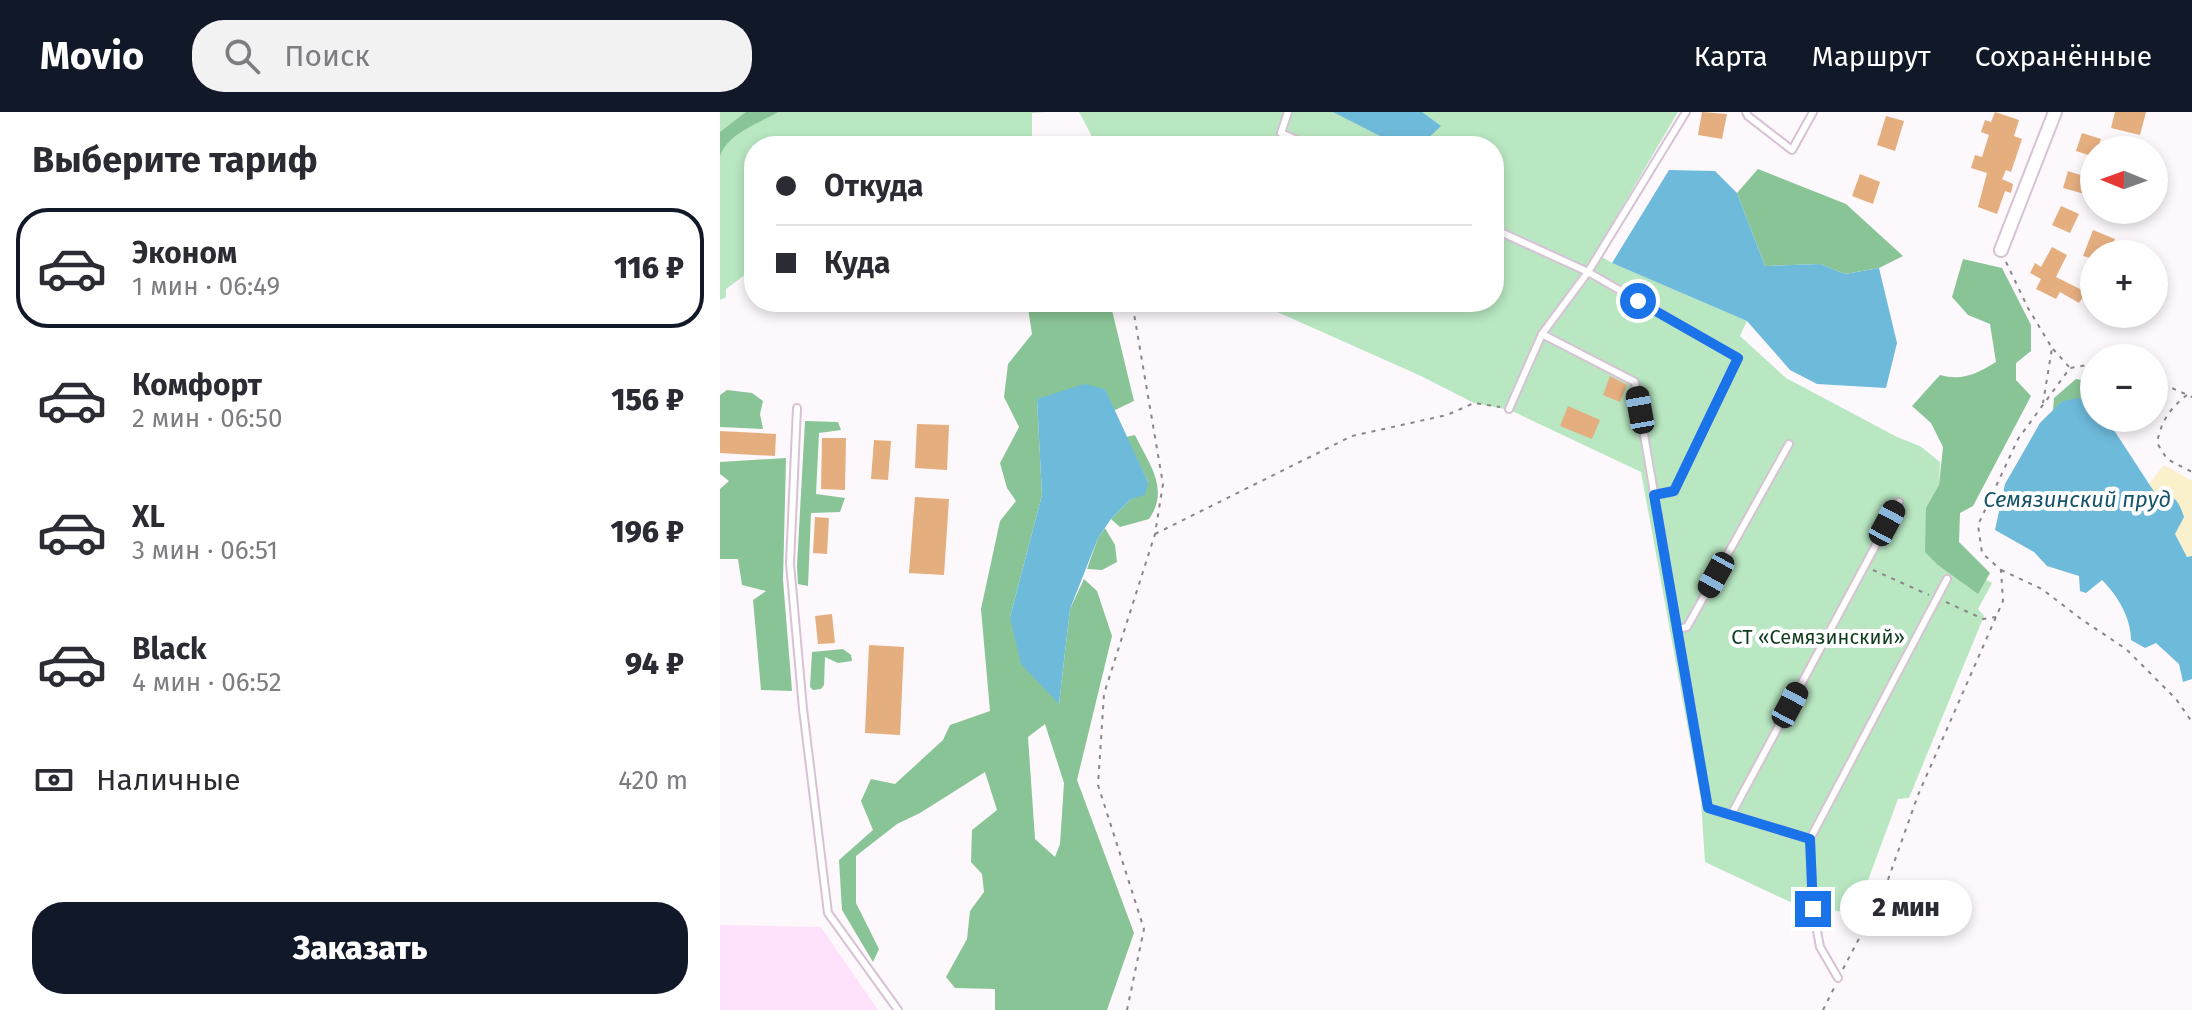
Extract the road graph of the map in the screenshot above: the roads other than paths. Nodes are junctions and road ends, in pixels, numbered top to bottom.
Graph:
1 (1288, 112) edge
2 (1686, 112) edge
3 (1746, 112) edge
4 (1813, 112) edge
5 (2055, 112) edge
6 (1288, 136) edge
7 (1504, 234) edge
8 (2001, 250) road end
9 (1588, 272) junction
10 (1542, 334) junction
11 (797, 408) dead end
12 (1509, 409) road end
13 (1789, 444) dead end
14 (1654, 495) junction
15 (1899, 502) dead end
16 (1947, 579) dead end
17 (1677, 629) junction
18 (1731, 815) junction
19 (1810, 839) junction
20 (1838, 978) road end
21 (898, 1010) edge

1 - 6 lane
2 - 9 lane
3 - 4 lane
5 - 8 street
7 - 9 lane
9 - 10 lane
9 - 14 lane
10 - 12 lane
10 - 14 lane
11 - 21 lane
13 - 17 lane
14 - 17 lane
15 - 18 lane
16 - 19 lane
17 - 18 lane
18 - 19 lane
19 - 20 lane

